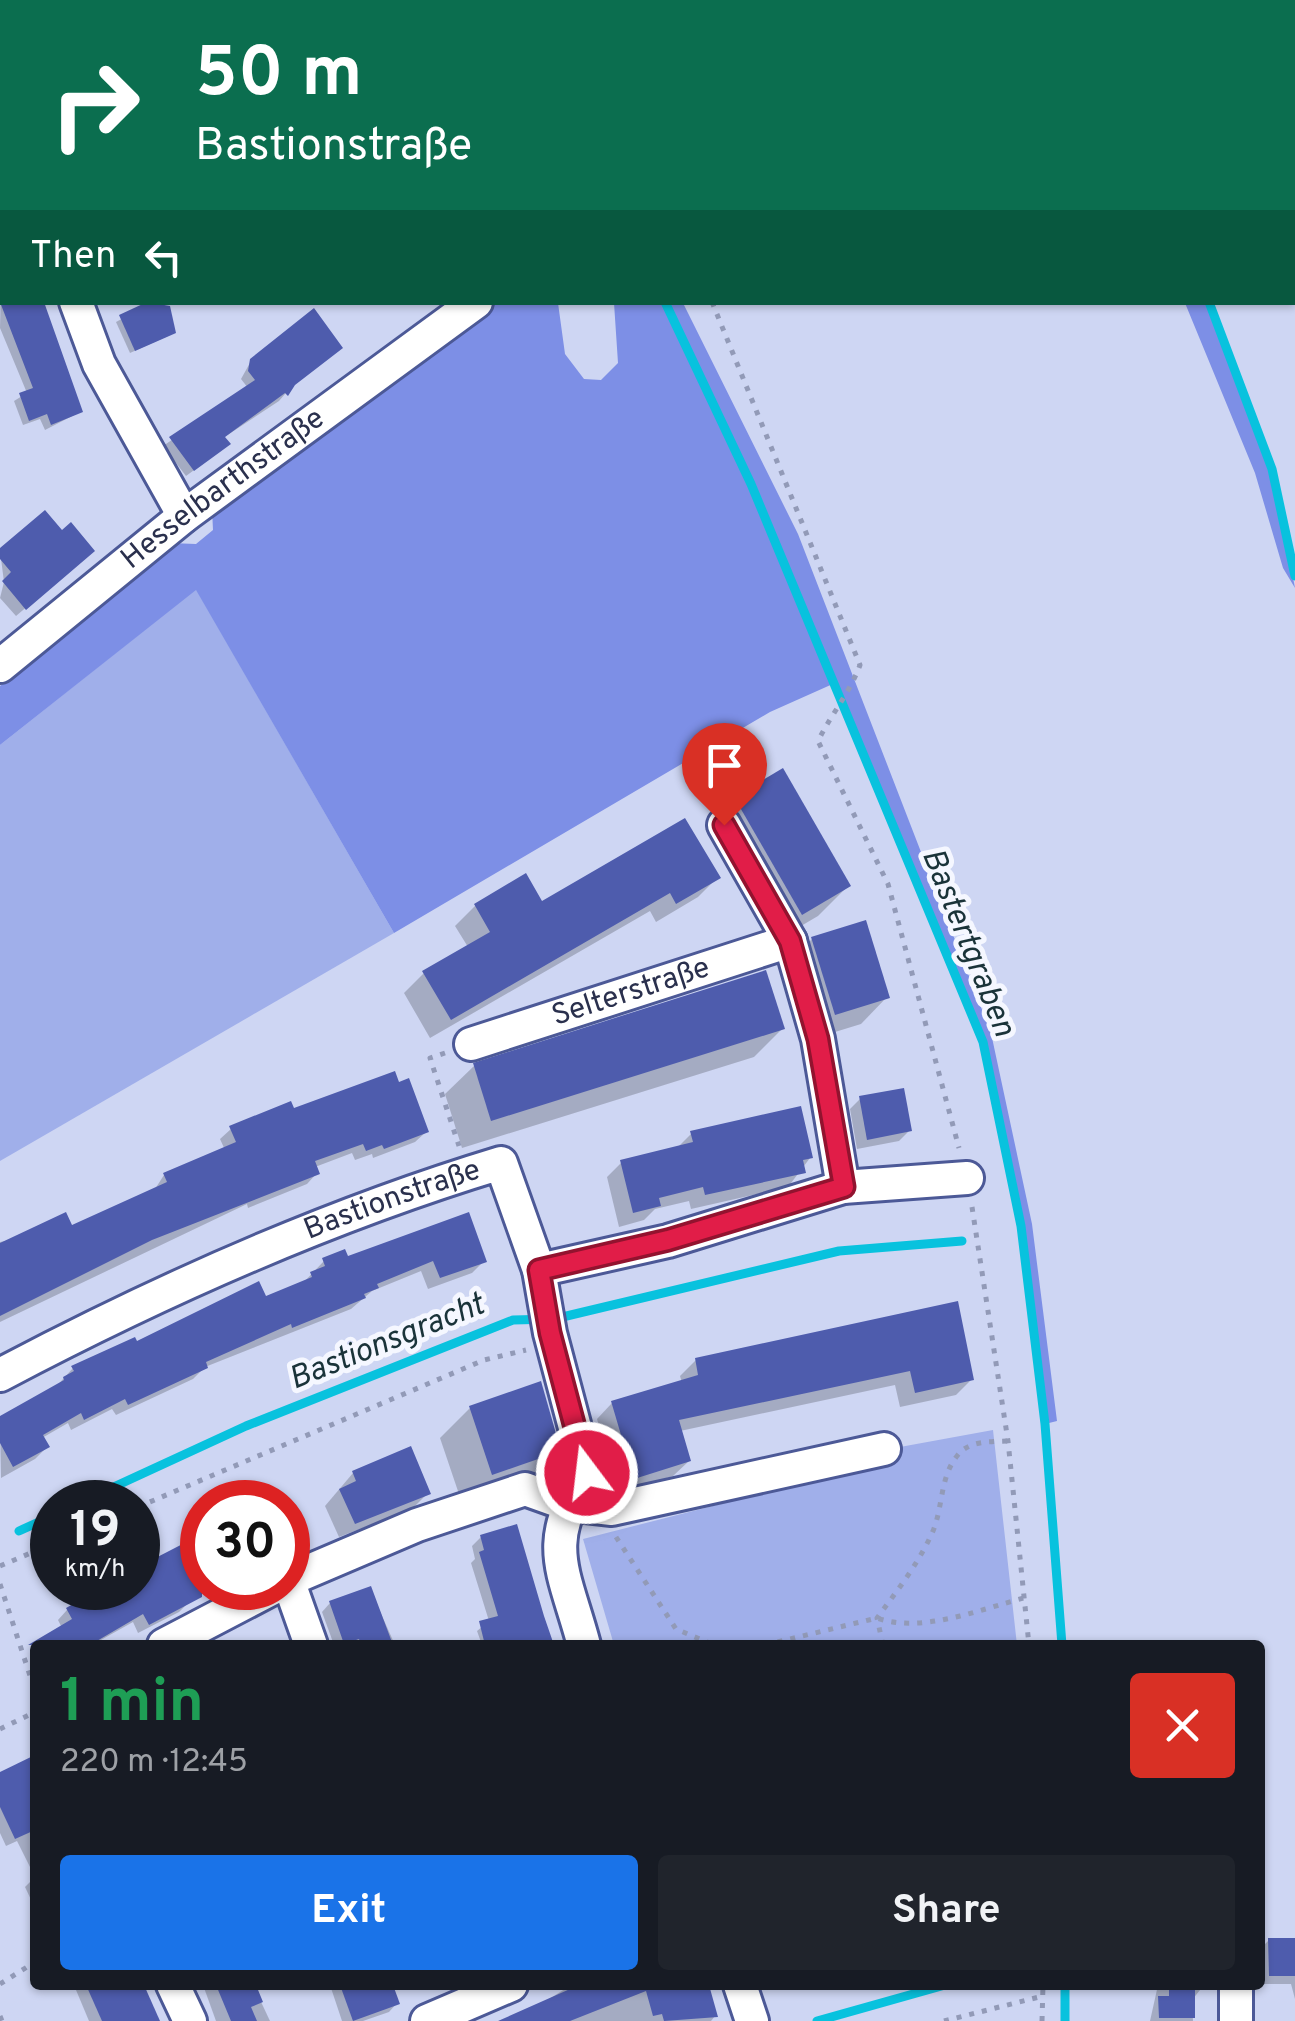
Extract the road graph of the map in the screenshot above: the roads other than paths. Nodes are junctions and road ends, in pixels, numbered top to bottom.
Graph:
1 (77, 305) edge
2 (457, 308) edge
3 (184, 516) junction
4 (0, 666) edge
5 (724, 825) dead end
6 (790, 941) junction
7 (471, 1044) road end
8 (967, 1178) dead end
9 (844, 1187) junction
10 (539, 1270) junction
11 (0, 1375) edge
12 (884, 1449) dead end
13 (568, 1504) junction
14 (310, 1571) edge
15 (232, 1610) edge
16 (299, 1610) edge
17 (174, 1640) edge
18 (309, 1640) edge
19 (583, 1640) edge
20 (175, 1990) edge
21 (493, 1990) edge
22 (742, 1990) edge
23 (1236, 1990) edge
24 (439, 2005) edge
25 (190, 2021) edge
26 (752, 2021) edge
27 (1236, 2021) edge

1 - 3 street
2 - 3 street, Hesselbarthstraße
3 - 4 street, Hesselbarthstraße
5 - 6 street
6 - 7 street, Selterstraße
6 - 9 street
8 - 9 street
9 - 10 street
10 - 11 street, Bastionstraße
10 - 13 street
12 - 13 street
13 - 14 street
13 - 19 street
15 - 17 street
16 - 18 street
20 - 25 street
21 - 24 street
22 - 26 street
23 - 27 street

